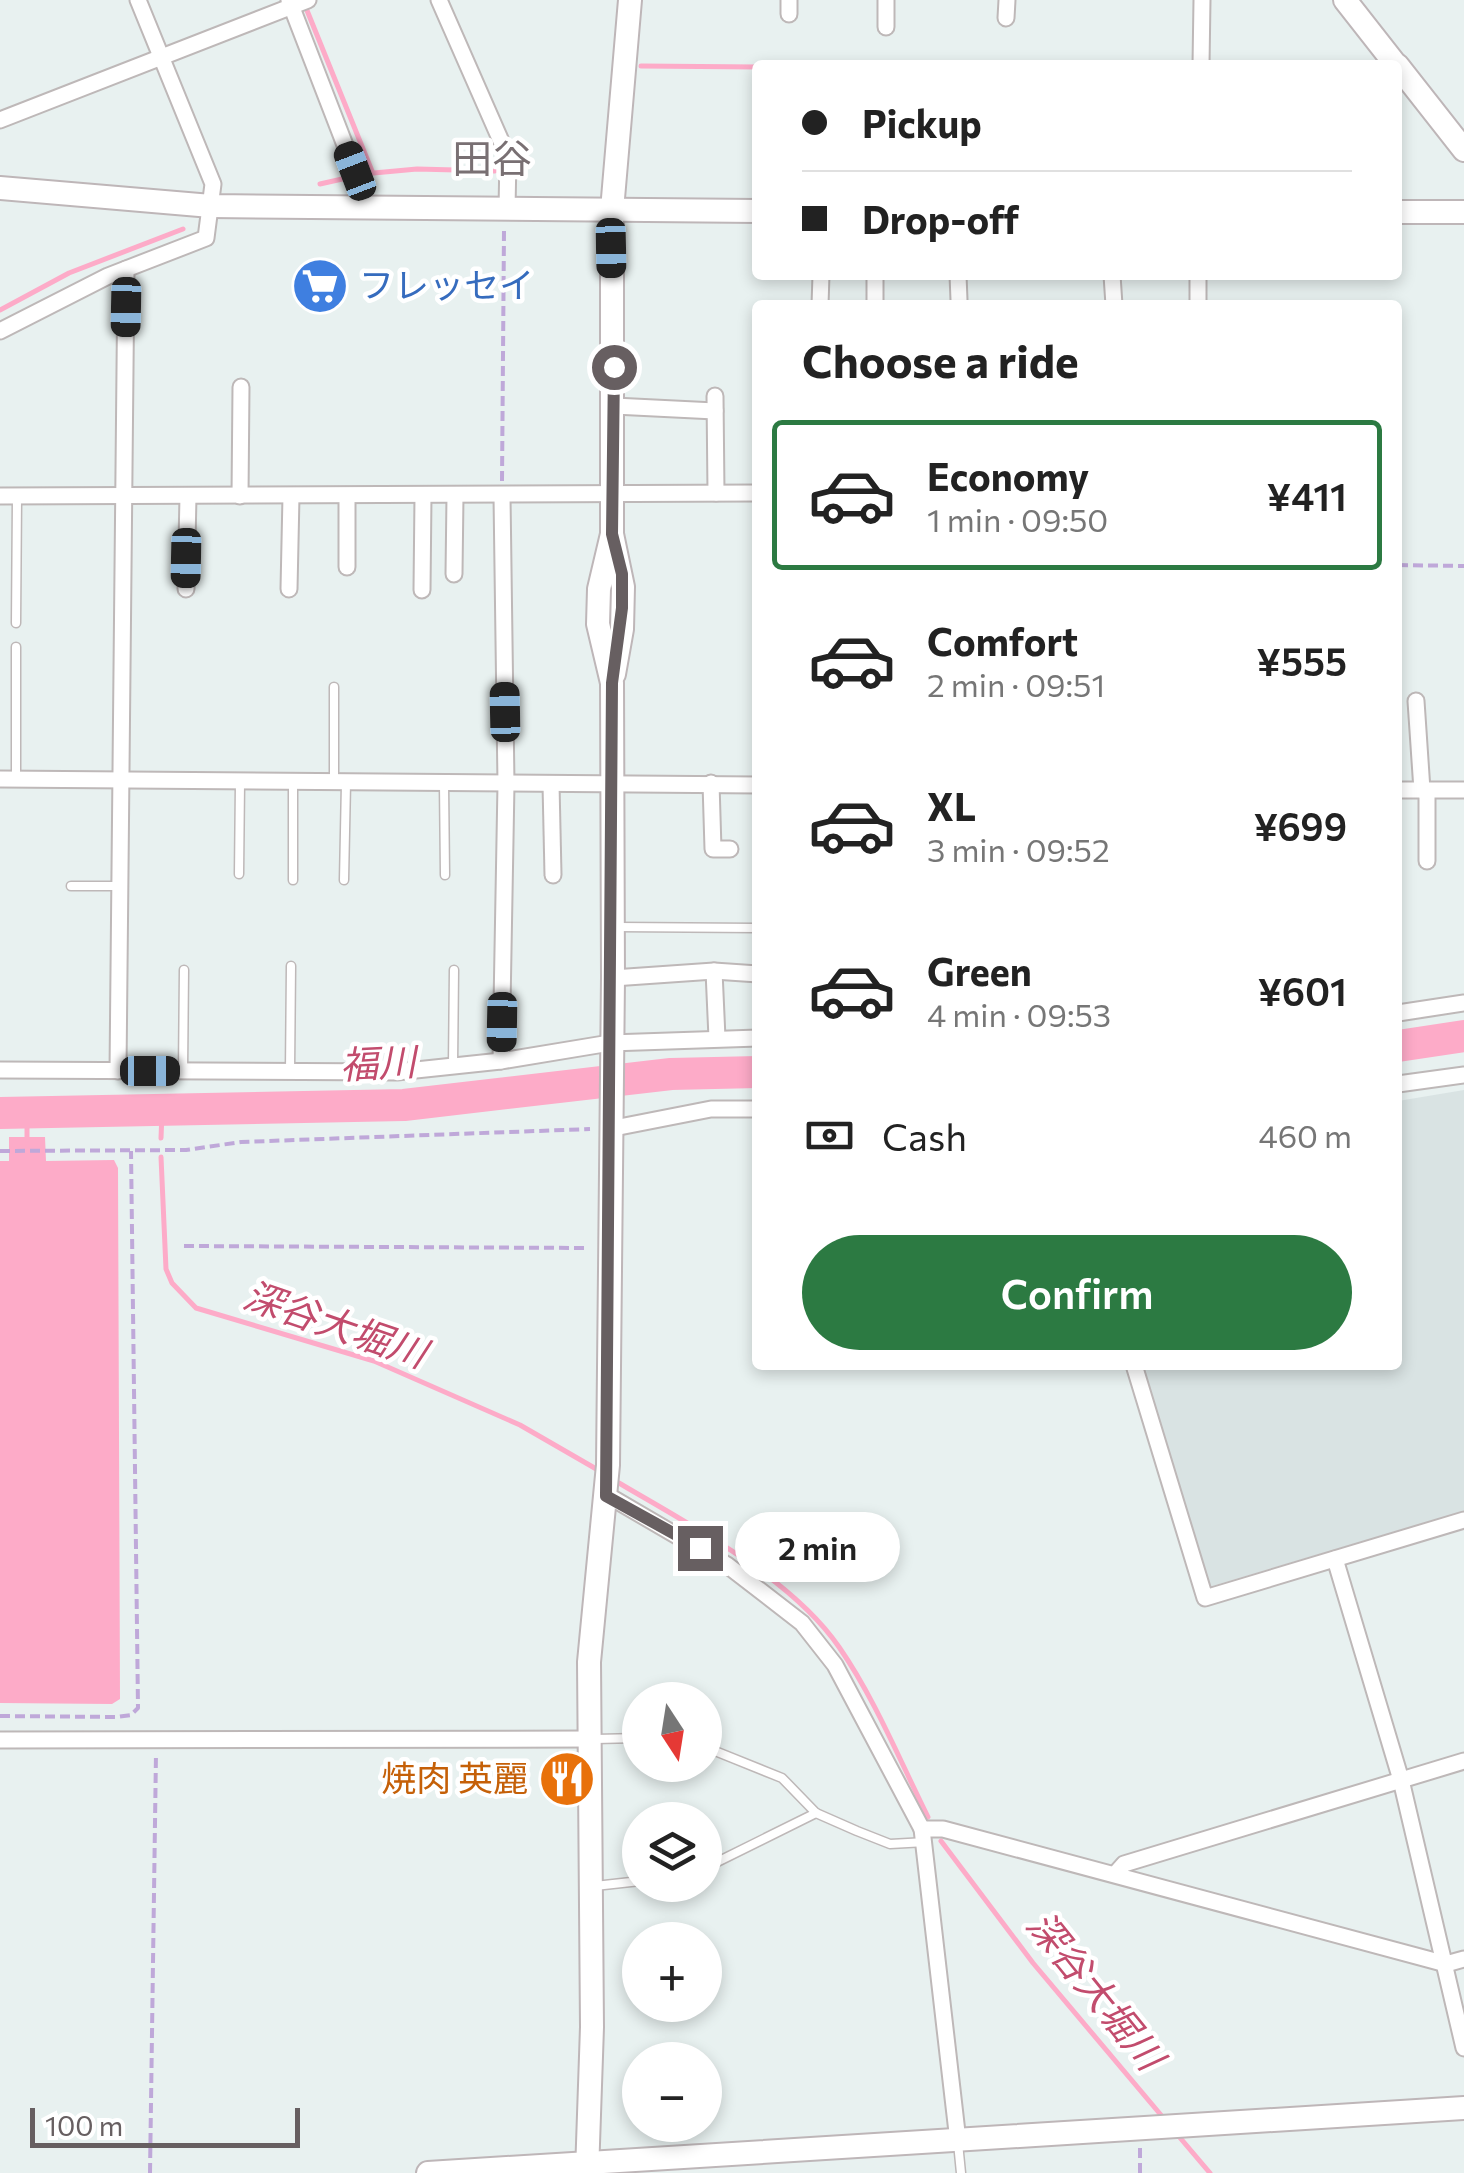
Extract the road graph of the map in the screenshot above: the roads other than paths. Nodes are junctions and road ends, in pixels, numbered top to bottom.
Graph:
1 (138, 0) edge
2 (308, 0) edge
3 (439, 0) edge
4 (630, 0) edge
5 (886, 0) edge
6 (1007, 0) edge
7 (1202, 0) edge
8 (1345, 0) edge
9 (290, 3) edge
10 (1006, 18) dead end
11 (886, 27) dead end
12 (160, 57) junction
13 (1201, 60) edge
14 (1392, 60) edge
15 (1402, 72) edge
16 (0, 120) edge
17 (1464, 150) edge
18 (0, 188) edge
19 (211, 206) junction
20 (361, 210) junction
21 (612, 210) junction
22 (752, 211) edge
23 (1402, 212) edge
24 (1464, 212) edge
25 (505, 218) junction
26 (126, 269) junction
27 (958, 280) edge
28 (959, 300) dead end
29 (0, 332) edge
30 (241, 388) dead end
31 (614, 406) junction
32 (716, 493) junction
33 (752, 493) edge
34 (0, 496) edge
35 (18, 496) junction
36 (124, 496) junction
37 (188, 496) junction
38 (240, 496) junction
39 (291, 496) junction
40 (347, 496) junction
41 (423, 496) junction
42 (455, 496) junction
43 (502, 496) junction
44 (612, 496) junction
45 (347, 567) dead end
46 (454, 574) dead end
47 (186, 588) dead end
48 (289, 590) dead end
49 (422, 590) dead end
50 (16, 623) dead end
51 (16, 646) dead end
52 (334, 688) dead end
53 (1416, 700) dead end
54 (8, 780) edge
55 (612, 782) junction
56 (120, 783) junction
57 (240, 783) junction
58 (294, 783) junction
59 (340, 783) junction
60 (444, 784) junction
61 (506, 784) junction
62 (551, 784) junction
63 (711, 784) junction
64 (752, 785) edge
65 (1402, 790) edge
66 (1425, 790) junction
67 (1464, 790) edge
68 (730, 849) dead end
69 (1427, 861) dead end
70 (239, 874) dead end
71 (445, 875) dead end
72 (553, 875) dead end
73 (293, 880) dead end
74 (344, 880) dead end
75 (71, 886) dead end
76 (119, 886) junction
77 (612, 927) junction
78 (752, 928) edge
79 (291, 966) dead end
80 (184, 970) dead end
81 (454, 970) dead end
82 (714, 970) junction
83 (752, 973) edge
84 (612, 978) junction
85 (1464, 1003) edge
86 (1402, 1011) edge
87 (717, 1038) junction
88 (752, 1038) edge
89 (610, 1048) junction
90 (501, 1061) junction
91 (454, 1066) junction
92 (0, 1070) edge
93 (118, 1071) junction
94 (182, 1071) junction
95 (290, 1072) junction
96 (1464, 1075) edge
97 (1402, 1083) edge
98 (752, 1109) edge
99 (610, 1122) junction
100 (1136, 1370) edge
101 (606, 1496) junction
102 (1464, 1520) edge
103 (1336, 1559) junction
104 (622, 1738) edge
105 (590, 1739) junction
106 (0, 1740) edge
107 (722, 1754) edge
108 (1464, 1761) edge
109 (1401, 1780) junction
110 (816, 1813) junction
111 (924, 1835) junction
112 (722, 1860) edge
113 (1116, 1873) junction
114 (622, 1882) edge
115 (591, 1886) junction
116 (1464, 1958) edge
117 (1446, 1964) junction
118 (1464, 2048) edge
119 (1464, 2108) edge
120 (958, 2141) junction
121 (587, 2168) edge
122 (428, 2173) edge
123 (961, 2173) edge

1 - 12 street
2 - 9 street
3 - 25 street
4 - 21 street
5 - 11 street
6 - 10 street
7 - 13 street
8 - 14 street
9 - 12 street
9 - 20 street
12 - 16 street
12 - 19 street
15 - 17 street
18 - 19 street
19 - 20 street
19 - 26 street
20 - 25 street
21 - 22 street
21 - 25 street
21 - 31 street
23 - 24 street
26 - 29 street
26 - 36 street
27 - 28 street
30 - 38 street
31 - 32 street
31 - 44 street
32 - 33 street
32 - 44 street
34 - 35 street
35 - 36 street
35 - 50 lane
36 - 37 street
36 - 56 street
37 - 38 street
37 - 47 street
38 - 39 street
39 - 40 street
39 - 48 street
40 - 41 street
40 - 45 street
41 - 42 street
41 - 49 street
42 - 43 street
42 - 46 street
43 - 44 street
43 - 61 street
44 - 55 street
51 - 54 lane
52 - 59 lane
53 - 66 street
54 - 56 street
55 - 62 street
55 - 63 street
55 - 77 street
56 - 57 street
56 - 76 street
57 - 58 street
57 - 70 lane
58 - 59 street
58 - 73 lane
59 - 60 street
59 - 74 lane
60 - 61 street
60 - 71 lane
61 - 62 street
61 - 90 street
62 - 72 street
63 - 64 street
63 - 68 street
65 - 66 street
66 - 67 street
66 - 69 street
75 - 76 lane
76 - 93 street
77 - 78 lane
77 - 84 street
79 - 95 lane
80 - 94 lane
81 - 91 lane
82 - 83 street
82 - 84 street
82 - 87 street
84 - 89 street
85 - 86 street
87 - 88 street
87 - 89 street
89 - 90 street
89 - 99 street
90 - 91 street
91 - 95 street
92 - 93 street
93 - 94 street
94 - 95 street
96 - 97 street
98 - 99 street
99 - 101 street
100 - 103 street
101 - 105 street
101 - 111 street
102 - 103 street
103 - 109 street
104 - 105 lane
105 - 106 street
105 - 115 street
107 - 110 lane
108 - 109 street
109 - 113 street
109 - 117 street
110 - 111 lane
110 - 112 lane
111 - 113 street
111 - 120 street
113 - 117 street
114 - 115 lane
115 - 121 street
116 - 117 street
117 - 118 street
119 - 120 street
120 - 121 street
120 - 123 lane
121 - 122 street

